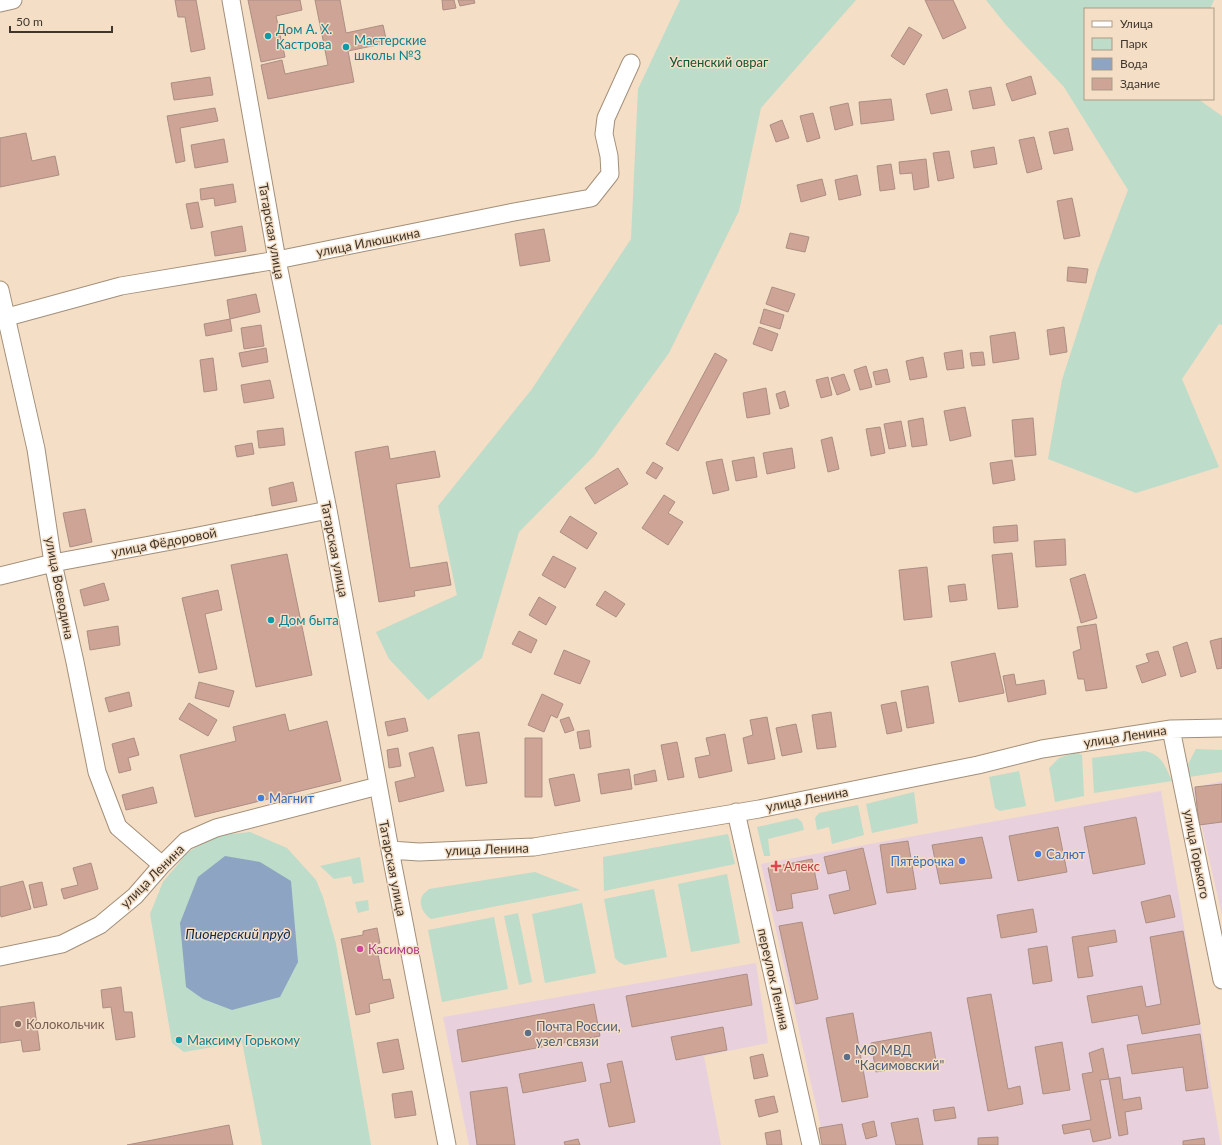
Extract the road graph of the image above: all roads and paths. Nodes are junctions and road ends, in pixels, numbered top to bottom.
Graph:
1 (13, 0) edge
2 (231, 0) edge
3 (0, 3) edge
4 (631, 63) dead end
5 (277, 260) junction
6 (0, 290) edge
7 (3, 318) edge
8 (328, 510) junction
9 (54, 563) junction
10 (0, 576) edge
11 (1222, 728) edge
12 (1171, 729) junction
13 (378, 786) junction
14 (736, 812) junction
15 (390, 850) junction
16 (162, 865) junction
17 (0, 956) edge
18 (1222, 980) edge
19 (447, 1145) edge
20 (811, 1145) edge

1 - 3 street
2 - 5 street, Татарская улица
4 - 5 street, улица Илюшкина
5 - 7 street, улица Илюшкина
5 - 8 street, Татарская улица
6 - 7 street, улица Воеводина
7 - 9 street, улица Воеводина
8 - 9 street, улица Фёдоровой
8 - 13 street, Татарская улица
9 - 10 street, улица Фёдоровой
9 - 16 street, улица Воеводина
11 - 12 street, улица Ленина
12 - 14 street, улица Ленина
12 - 18 street, улица Горького
13 - 15 street, Татарская улица
13 - 16 street, улица Ленина
14 - 15 street, улица Ленина
14 - 20 street, переулок Ленина
15 - 19 street, Татарская улица
16 - 17 street, улица Ленина

